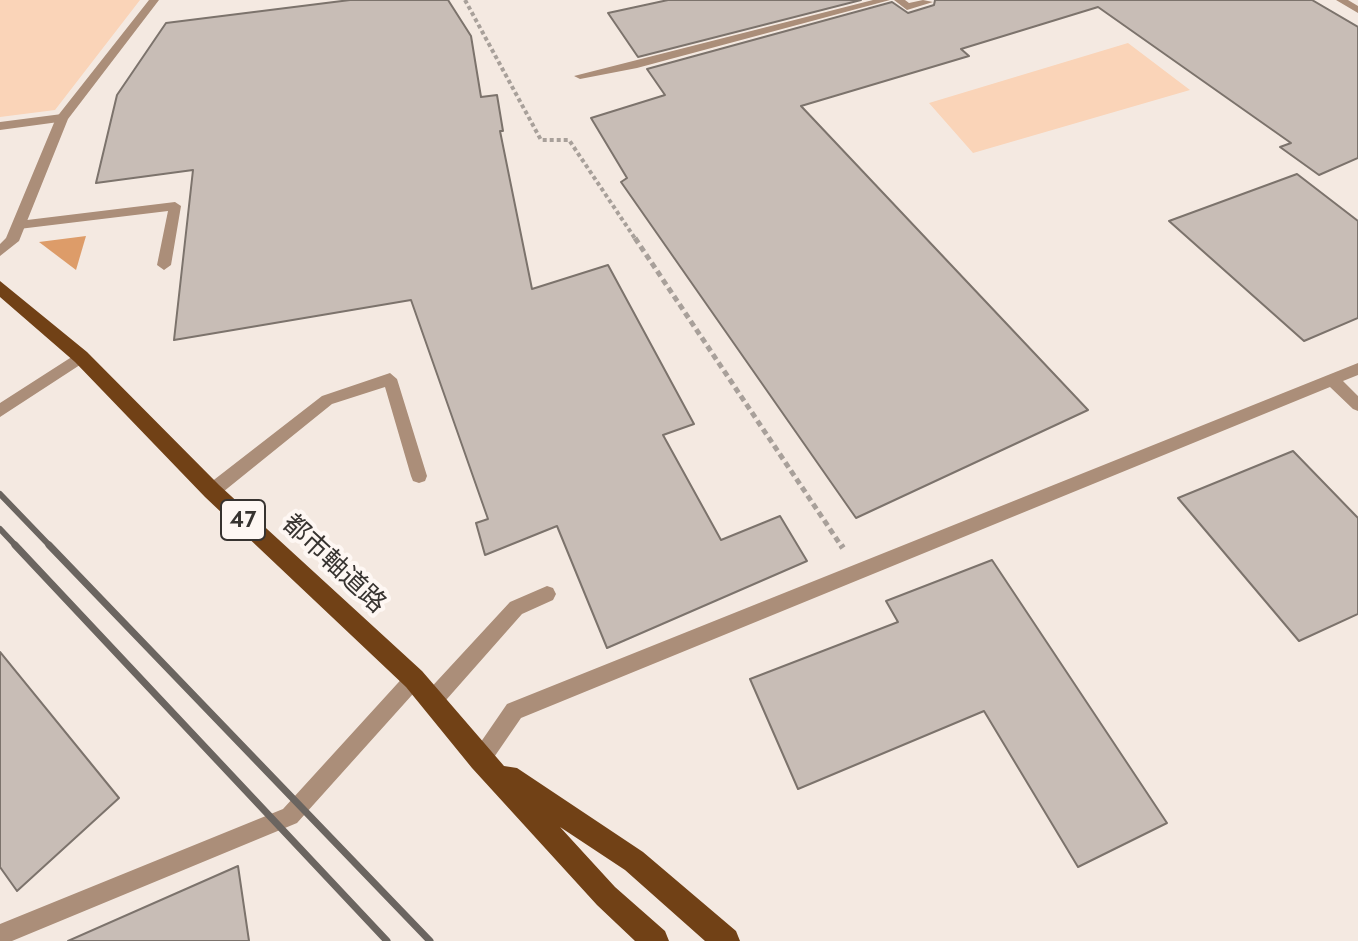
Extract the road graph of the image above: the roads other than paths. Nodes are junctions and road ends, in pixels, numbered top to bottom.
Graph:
1 (154, 0) edge
2 (885, 0) edge
3 (899, 0) edge
4 (1341, 0) edge
5 (928, 2) edge
6 (1358, 10) edge
7 (580, 76) dead end
8 (62, 118) junction
9 (0, 126) edge
10 (19, 225) junction
11 (0, 251) edge
12 (164, 265) dead end
13 (0, 287) edge
14 (81, 357) junction
15 (1358, 369) edge
16 (1331, 379) junction
17 (1358, 405) edge
18 (0, 411) edge
19 (419, 476) dead end
20 (212, 491) junction
21 (547, 594) dead end
22 (414, 679) junction
23 (432, 701) junction
24 (481, 759) junction
25 (0, 935) edge
26 (655, 941) edge
27 (726, 941) edge

1 - 8 street
2 - 7 street
3 - 5 street
4 - 6 street
8 - 9 street
8 - 10 street
10 - 11 street
10 - 12 street
13 - 14 main road, 都市軸道路 / 47
14 - 18 street
14 - 20 main road, 都市軸道路 / 47
15 - 16 street
16 - 17 street
16 - 24 street
19 - 20 street
20 - 22 main road, 都市軸道路 / 47
21 - 23 street
22 - 23 main road, 都市軸道路 / 47
22 - 25 street
23 - 24 main road, 都市軸道路 / 47
24 - 26 main road, 都市軸道路 / 47
24 - 27 main road, 都市軸道路 / 47

